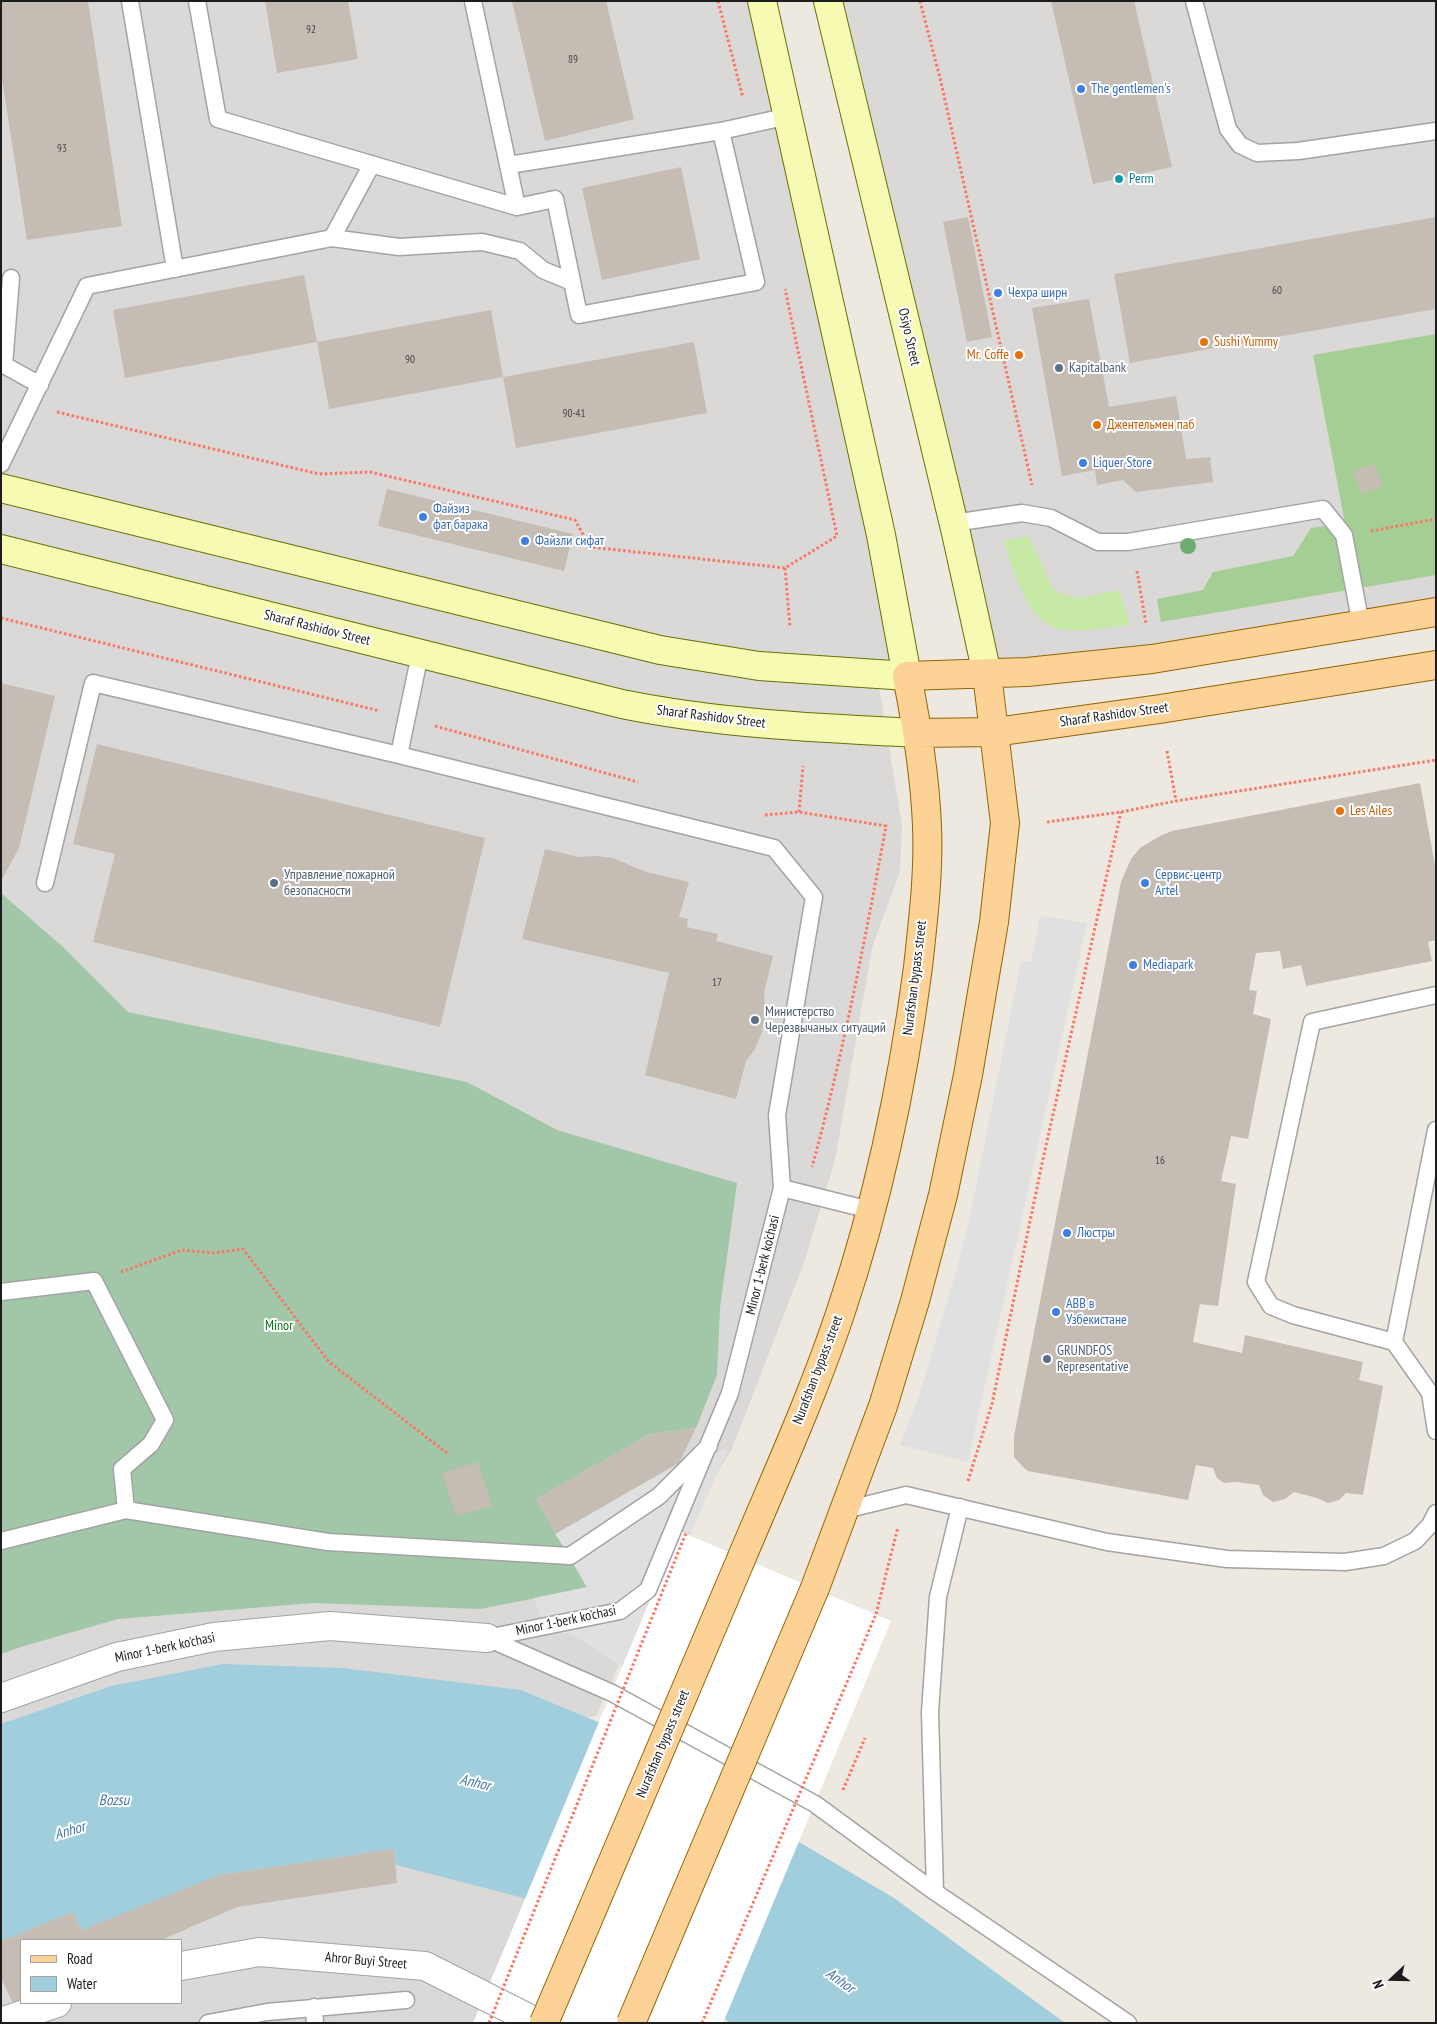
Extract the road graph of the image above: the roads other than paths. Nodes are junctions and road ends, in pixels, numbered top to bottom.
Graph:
1 (130, 1) edge
2 (197, 1) edge
3 (472, 1) edge
4 (762, 1) edge
5 (828, 1) edge
6 (1194, 1) edge
7 (789, 116) junction
8 (721, 131) junction
9 (1436, 131) edge
10 (372, 164) junction
11 (508, 165) junction
12 (517, 207) junction
13 (332, 238) junction
14 (175, 269) junction
15 (11, 278) dead end
16 (572, 282) junction
17 (40, 385) junction
18 (1, 464) edge
19 (1, 488) edge
20 (953, 523) junction
21 (1, 549) edge
22 (1436, 612) edge
23 (1361, 625) junction
24 (420, 654) junction
25 (1436, 665) edge
26 (986, 674) junction
27 (908, 676) junction
28 (995, 732) junction
29 (918, 733) junction
30 (398, 755) junction
31 (45, 883) dead end
32 (1436, 995) edge
33 (1436, 1130) edge
34 (782, 1188) junction
35 (870, 1210) junction
36 (1, 1292) edge
37 (1394, 1342) junction
38 (1436, 1431) edge
39 (708, 1446) junction
40 (960, 1507) junction
41 (126, 1510) junction
42 (845, 1510) junction
43 (1436, 1513) edge
44 (1, 1541) edge
45 (487, 1638) junction
46 (1, 1698) edge
47 (935, 1892) junction
48 (182, 1966) edge
49 (406, 2000) dead end
50 (55, 2004) edge
51 (315, 2015) edge
52 (1, 2022) edge
53 (208, 2023) edge
54 (538, 2023) edge
55 (544, 2023) edge
56 (631, 2023) edge
57 (1128, 2023) edge

1 - 14 lane
2 - 10 lane
3 - 11 lane
4 - 7 main road
5 - 20 main road, Osiyo Street
6 - 9 lane
7 - 8 lane
7 - 27 main road
8 - 11 lane
8 - 16 lane
10 - 12 lane
10 - 13 lane
11 - 12 lane
12 - 16 lane
13 - 14 lane
13 - 16 lane
14 - 17 lane
15 - 17 lane
17 - 18 lane
19 - 27 main road
20 - 23 lane
20 - 26 main road, Osiyo Street
21 - 24 main road, Sharaf Rashidov Street
22 - 23 main road
23 - 26 main road
24 - 29 main road, Sharaf Rashidov Street
24 - 30 lane
25 - 28 main road, Sharaf Rashidov Street
26 - 27 main road
26 - 28 main road
27 - 29 main road, Nurafshan bypass street
28 - 29 main road, Sharaf Rashidov Street
28 - 42 main road
29 - 35 main road, Nurafshan bypass street
30 - 31 lane, Minor 1-berk ko'chasi
30 - 34 lane, Minor 1-berk ko'chasi
32 - 37 lane
33 - 37 lane
34 - 35 lane
34 - 39 lane, Minor 1-berk ko'chasi
35 - 55 main road, Nurafshan bypass street, bridge
36 - 41 lane
37 - 38 lane
39 - 41 lane
39 - 45 lane, Minor 1-berk ko'chasi
40 - 42 lane
40 - 43 lane
40 - 47 lane
41 - 44 lane
42 - 56 main road, bridge
45 - 46 street, Minor 1-berk ko'chasi
45 - 47 lane
47 - 57 lane
48 - 54 street, Ahror Buyi Street
49 - 51 lane
50 - 52 street
51 - 53 lane

